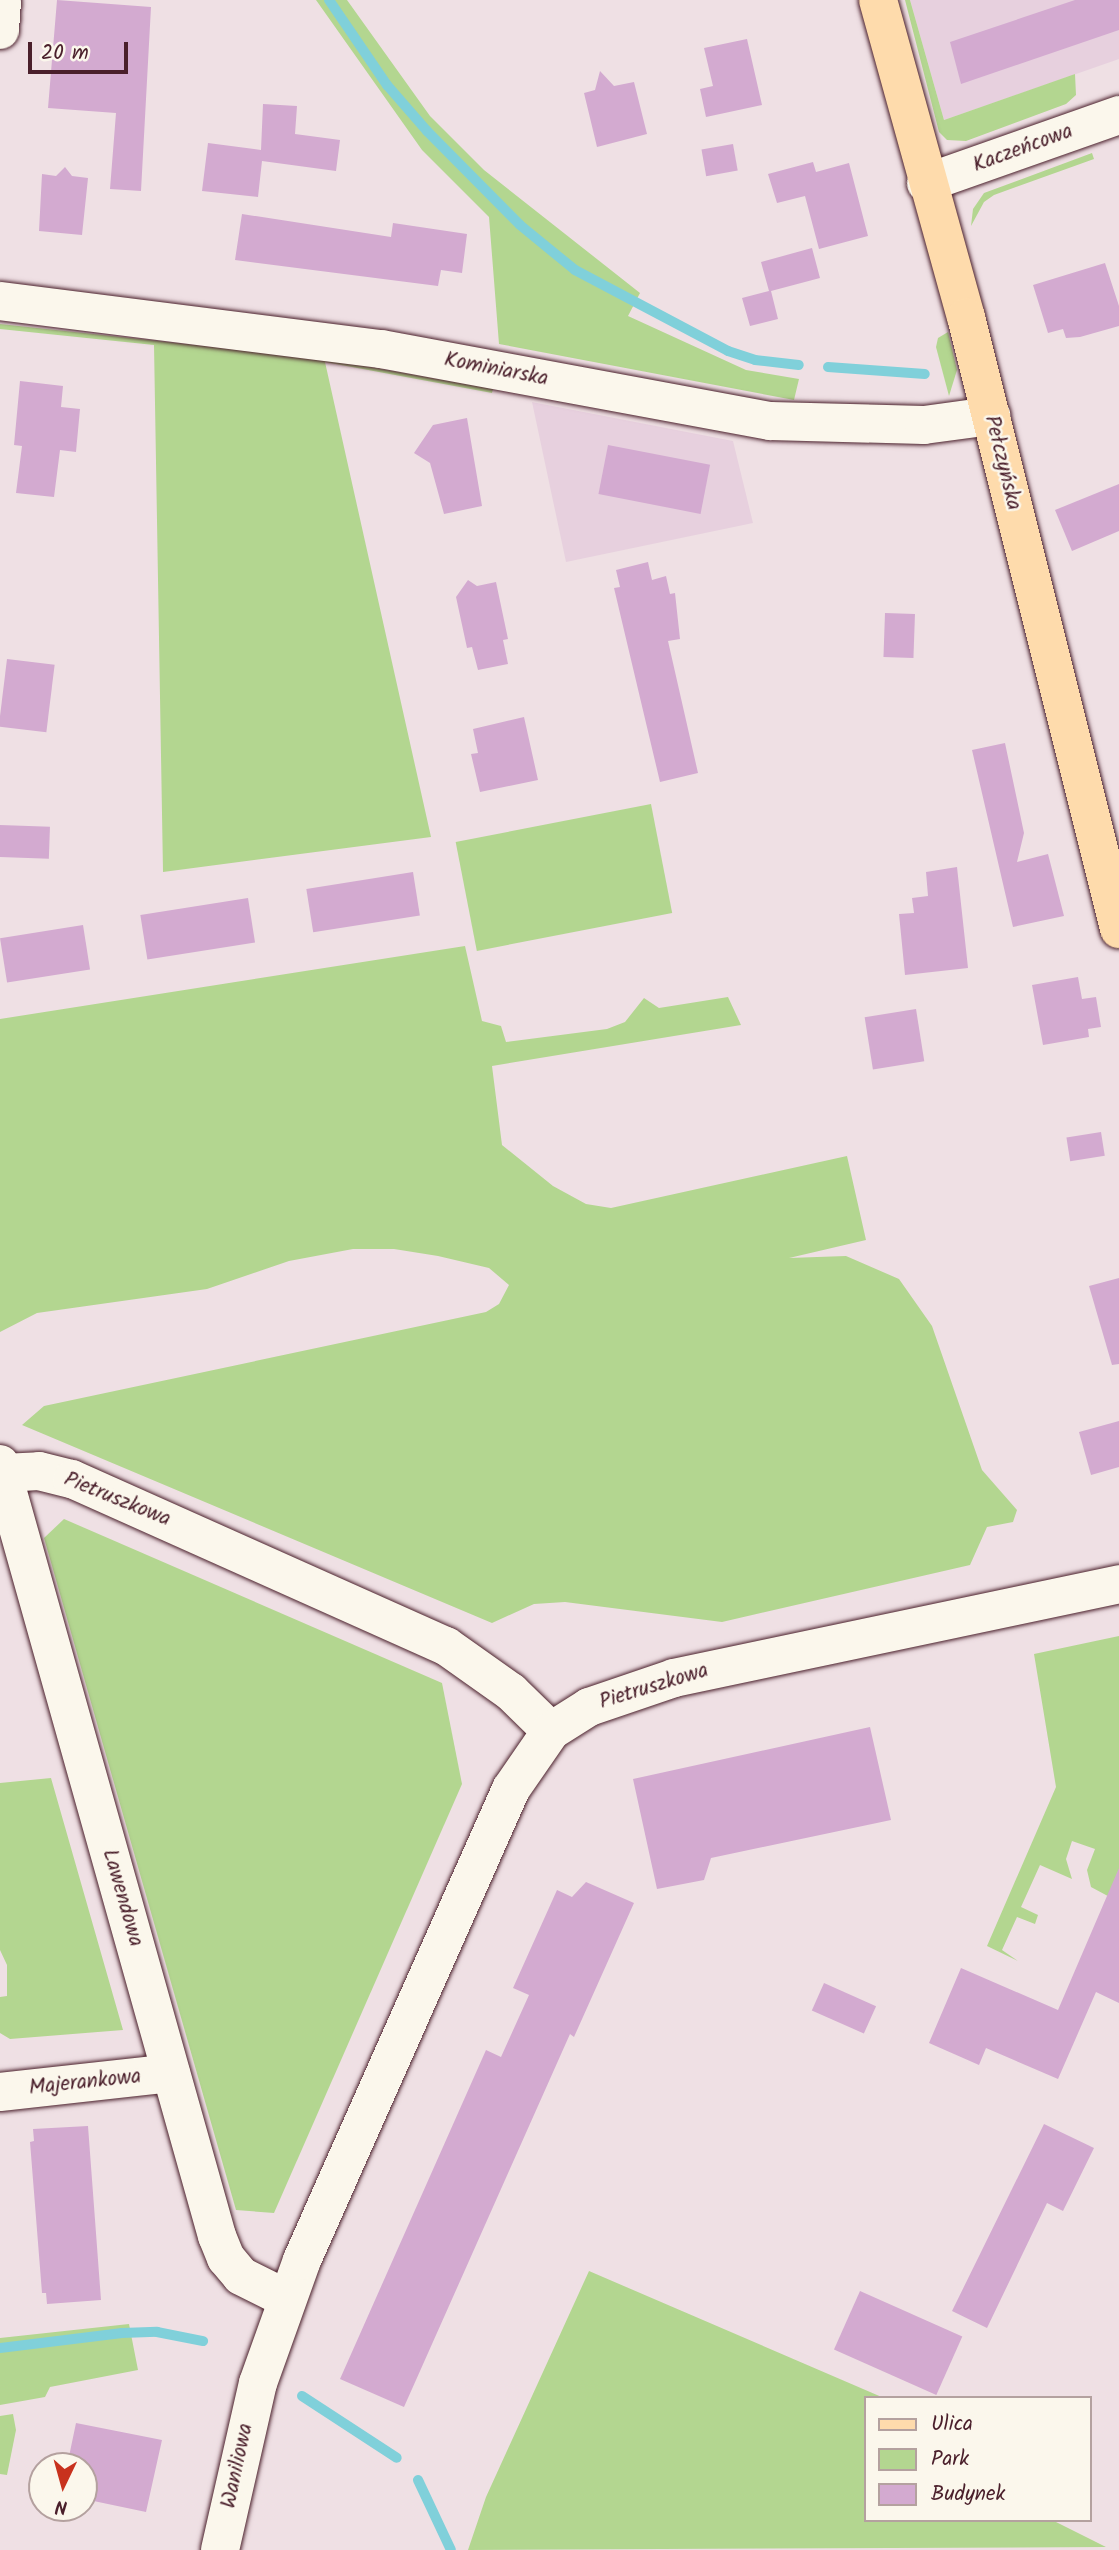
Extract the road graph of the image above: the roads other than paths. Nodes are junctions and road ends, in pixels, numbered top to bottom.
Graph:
1 (2, 0) edge
2 (878, 0) edge
3 (0, 30) edge
4 (1119, 115) edge
5 (926, 183) junction
6 (0, 301) edge
7 (991, 416) junction
8 (1119, 929) edge
9 (1, 1468) edge
10 (1119, 1584) edge
11 (551, 1731) junction
12 (171, 2073) junction
13 (0, 2092) edge
14 (287, 2299) junction
15 (220, 2550) edge

1 - 3 street
2 - 5 main road, Pełczyńska
4 - 5 street, Kaczeńcowa
5 - 7 main road, Pełczyńska
6 - 7 street, Kominiarska
7 - 8 main road, Pełczyńska
9 - 11 street, Pietruszkowa
9 - 12 street, Lawendowa
10 - 11 street, Pietruszkowa
11 - 14 street, Waniliowa
12 - 13 street, Majerankowa
12 - 14 street, Lawendowa
14 - 15 street, Waniliowa

